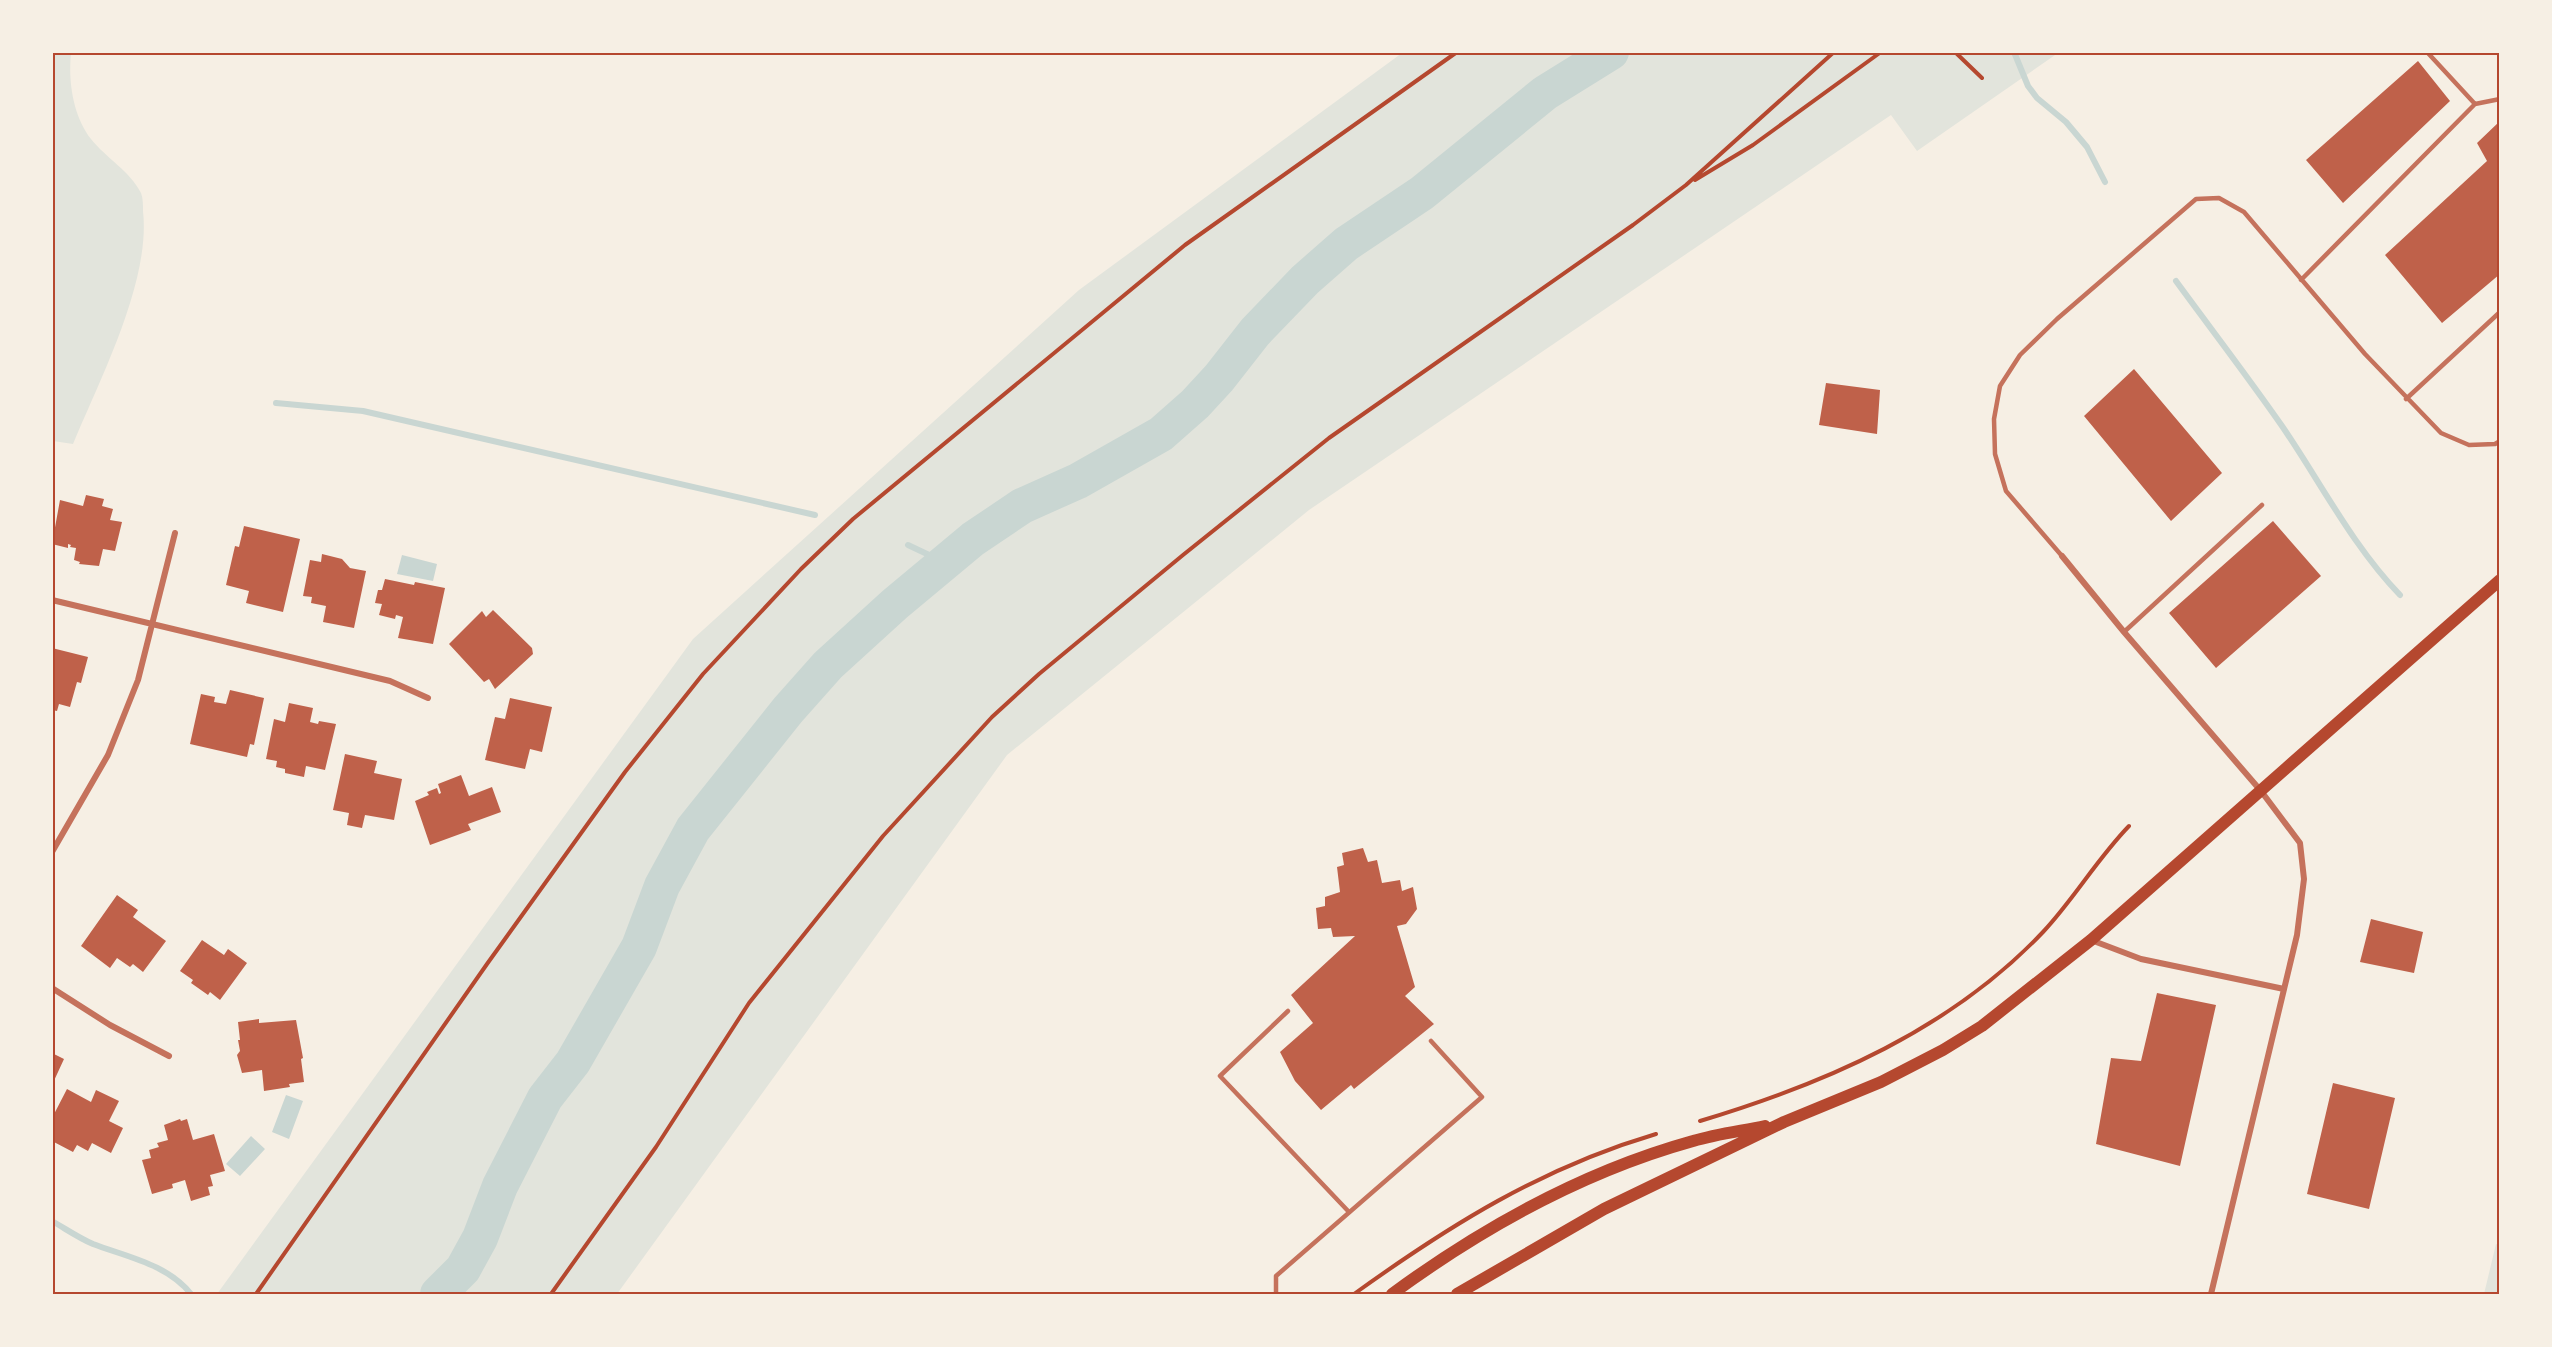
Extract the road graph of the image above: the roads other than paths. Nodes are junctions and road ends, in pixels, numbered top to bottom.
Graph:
1 (2427, 52) edge
2 (2499, 99) edge
3 (2475, 104) junction
4 (2301, 280) junction
5 (2499, 312) edge
6 (2406, 399) junction
7 (2499, 441) edge
8 (2262, 505) dead end
9 (175, 533) dead end
10 (2062, 556) joint
11 (2499, 580) edge
12 (52, 600) edge
13 (153, 624) junction
14 (2124, 632) junction
15 (428, 698) dead end
16 (2261, 791) junction
17 (52, 852) edge
18 (2091, 940) junction
19 (52, 988) edge
20 (2284, 989) junction
21 (1288, 1011) dead end
22 (1431, 1041) dead end
23 (169, 1056) dead end
24 (1784, 1122) junction
25 (1349, 1212) junction
26 (1276, 1294) edge
27 (1392, 1294) edge
28 (1457, 1294) edge
29 (2211, 1294) edge

1 - 3 lane
2 - 3 lane
3 - 4 lane
4 - 6 lane
4 - 10 lane
5 - 6 lane
6 - 7 lane
8 - 14 lane
9 - 13 street
10 - 14 street
11 - 16 main road
12 - 13 street
13 - 15 street
13 - 17 street
14 - 16 street
16 - 18 main road
16 - 20 street
18 - 20 street
18 - 24 main road
19 - 23 street
20 - 29 street
21 - 25 lane
22 - 25 lane
24 - 27 main road
24 - 28 main road
25 - 26 lane

